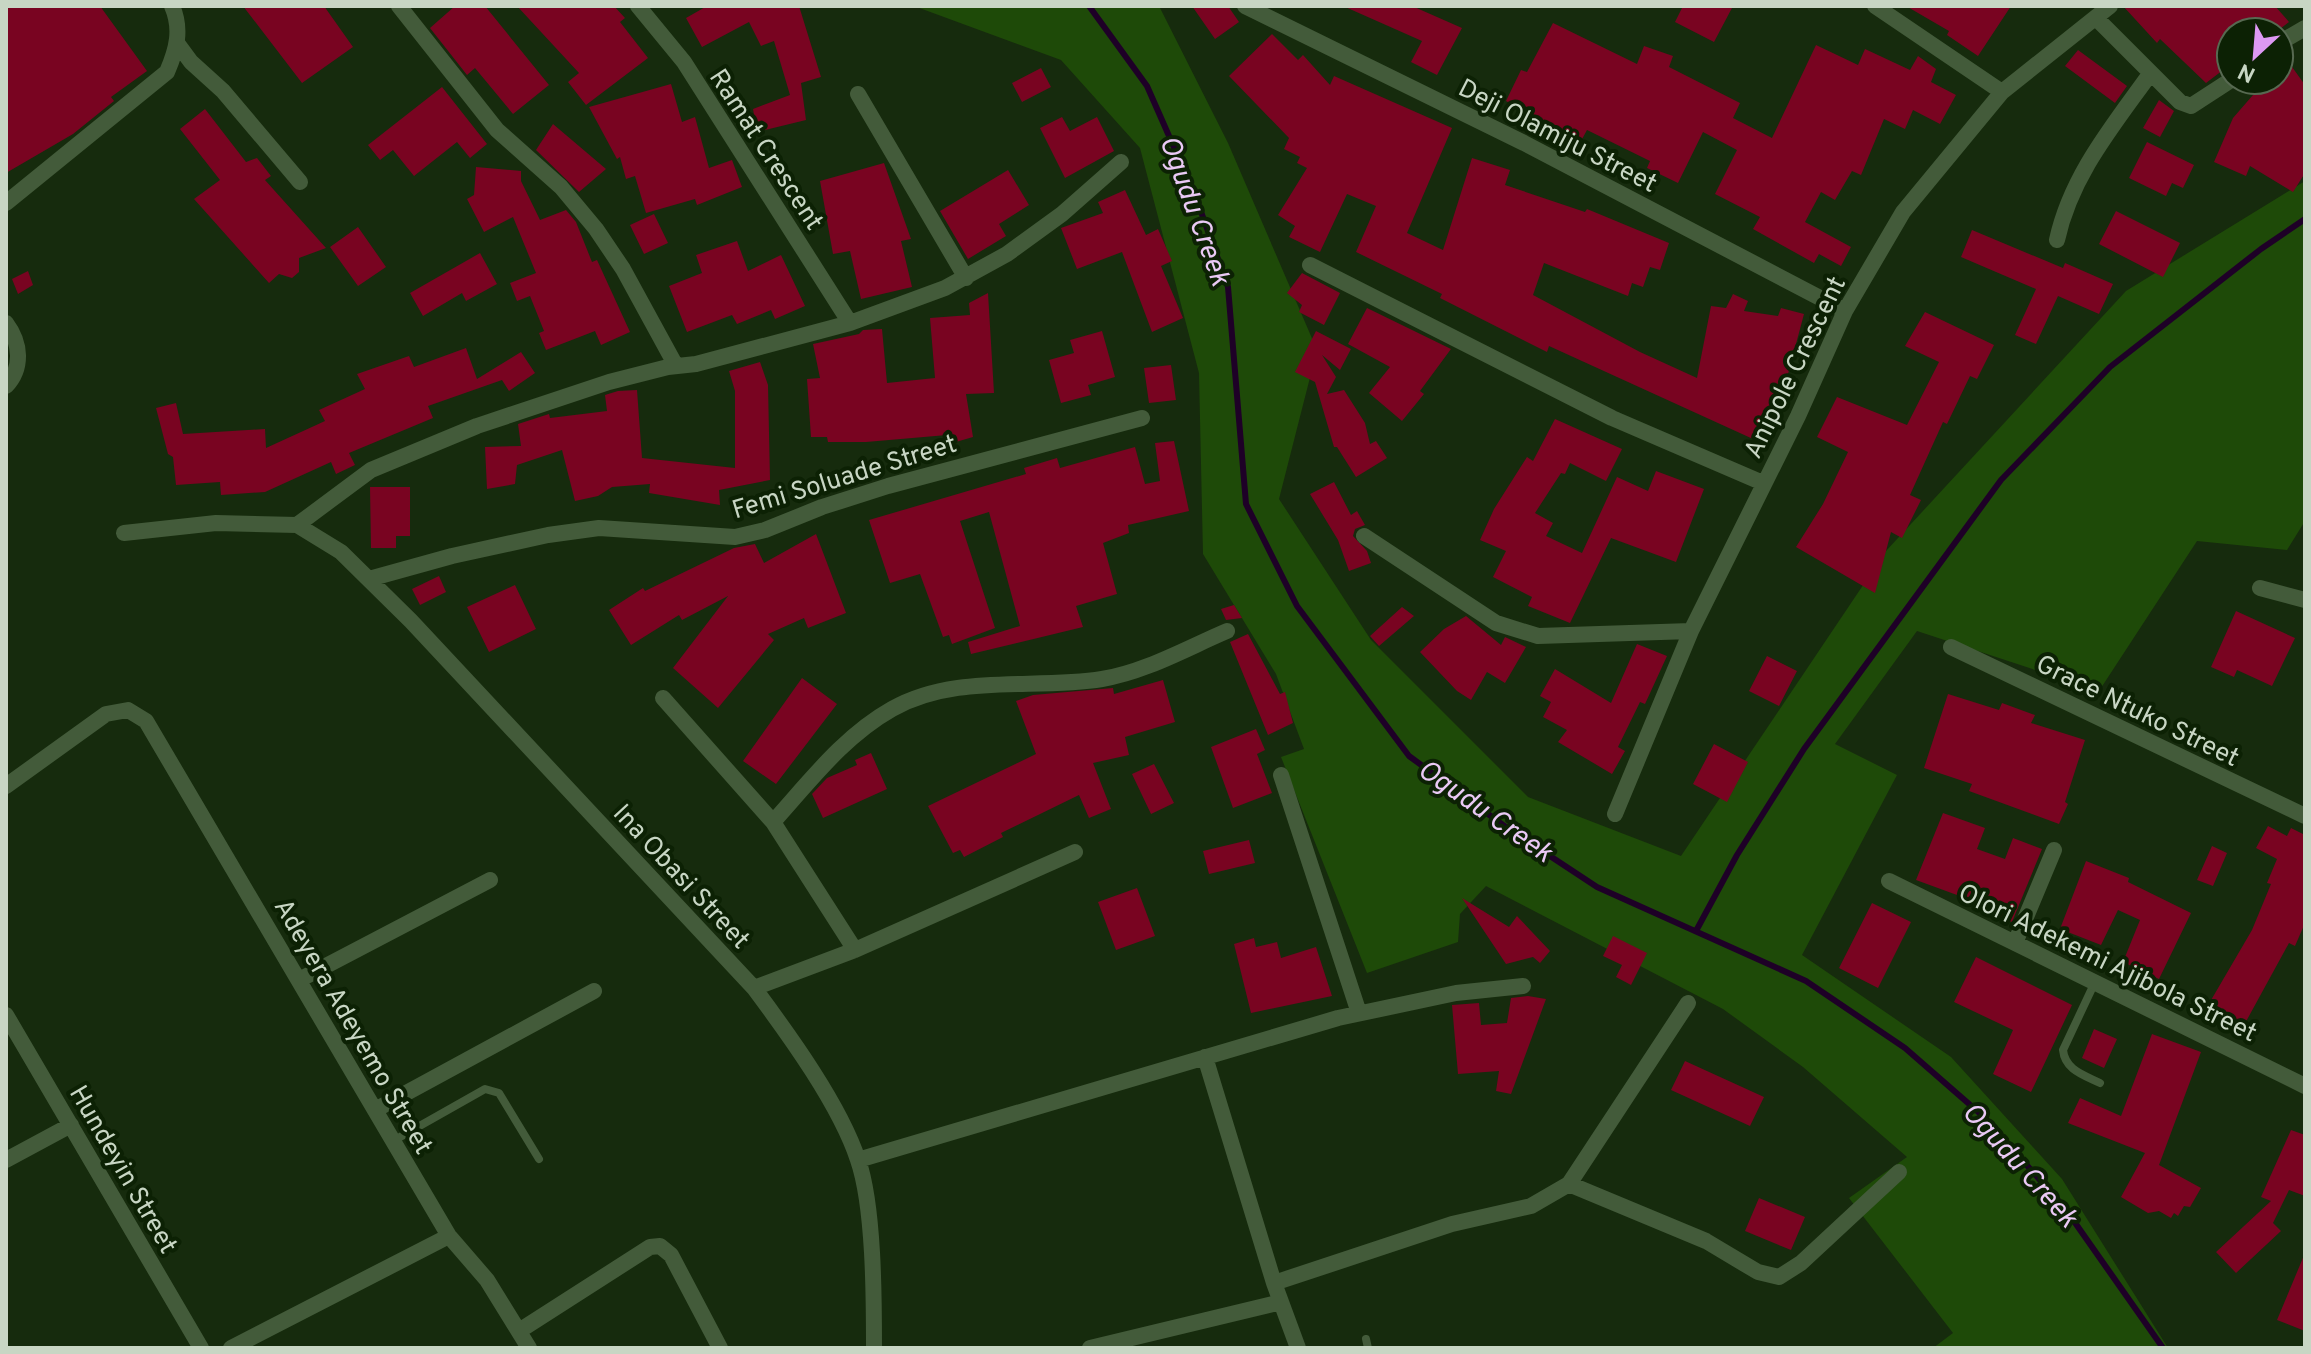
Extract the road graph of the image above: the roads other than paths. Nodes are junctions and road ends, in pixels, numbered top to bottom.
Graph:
1 (172, 6) edge
2 (399, 6) edge
3 (638, 6) edge
4 (1245, 6) edge
5 (1875, 6) edge
6 (2110, 6) edge
7 (2097, 19) junction
8 (177, 43) junction
9 (2150, 74) junction
10 (2215, 90) edge
11 (2002, 92) junction
12 (858, 94) dead end
13 (1121, 162) dead end
14 (300, 182) dead end
15 (6, 203) edge
16 (2057, 240) dead end
17 (1310, 265) dead end
18 (966, 278) junction
19 (1845, 311) junction
20 (6, 323) edge
21 (850, 323) junction
22 (676, 366) junction
23 (6, 386) edge
24 (1142, 418) dead end
25 (1763, 483) junction
26 (297, 525) junction
27 (124, 533) dead end
28 (1364, 536) dead end
29 (369, 579) junction
30 (2260, 588) dead end
31 (2305, 600) edge
32 (1227, 631) dead end
33 (1691, 631) junction
34 (1951, 647) dead end
35 (663, 698) dead end
36 (1281, 775) dead end
37 (6, 786) edge
38 (1615, 814) dead end
39 (2305, 816) edge
40 (773, 822) junction
41 (2054, 850) dead end
42 (1075, 852) dead end
43 (490, 880) dead end
44 (1889, 881) dead end
45 (2015, 943) junction
46 (855, 950) junction
47 (299, 980) junction
48 (2095, 982) junction
49 (1523, 986) dead end
50 (754, 988) junction
51 (594, 991) dead end
52 (1688, 1003) dead end
53 (1359, 1013) junction
54 (6, 1015) edge
55 (1205, 1057) junction
56 (2100, 1083) dead end
57 (2305, 1086) edge
58 (375, 1110) junction
59 (71, 1125) junction
60 (393, 1141) junction
61 (539, 1159) dead end
62 (6, 1160) edge
63 (858, 1160) junction
64 (1899, 1172) dead end
65 (1569, 1184) junction
66 (449, 1236) junction
67 (1274, 1283) junction
68 (1281, 1302) junction
69 (519, 1331) junction
70 (201, 1348) edge
71 (231, 1348) edge
72 (529, 1348) edge
73 (720, 1348) edge
74 (874, 1348) edge
75 (1090, 1348) edge
76 (1298, 1348) edge

1 - 8 street
2 - 22 street
3 - 21 street, Ramat Crescent
4 - 19 street, Deji Olamiju Street
5 - 11 street
6 - 7 street, Anipole Crescent
7 - 9 street
7 - 11 street, Anipole Crescent
8 - 14 street
8 - 15 street
9 - 10 street
9 - 16 street
11 - 19 street, Anipole Crescent
12 - 18 street
13 - 18 street
17 - 25 street
18 - 21 street
19 - 25 street, Anipole Crescent
20 - 23 street
21 - 22 street
22 - 26 street
24 - 29 street, Femi Soluade Street
25 - 33 street, Anipole Crescent
26 - 27 street
26 - 29 street, Ina Obasi Street
28 - 33 street
29 - 50 street, Ina Obasi Street
30 - 31 street
32 - 40 street
33 - 38 street, Anipole Crescent
34 - 39 street, Grace Ntuko Street
35 - 40 street
36 - 53 street
37 - 47 street, Adeyera Adeyemo Street
40 - 46 street
41 - 45 street
42 - 46 street
43 - 47 street
44 - 45 street, Olori Adekemi Ajibola Street
45 - 48 street, Olori Adekemi Ajibola Street
46 - 50 street
47 - 58 street, Adeyera Adeyemo Street
48 - 56 lane
48 - 57 street, Olori Adekemi Ajibola Street
49 - 53 street
50 - 63 street, Ina Obasi Street
51 - 58 street
52 - 65 street
53 - 55 street
54 - 59 street, Hundeyin Street
55 - 63 street
55 - 67 street
58 - 60 street, Adeyera Adeyemo Street
59 - 62 street
59 - 70 street, Hundeyin Street
60 - 61 lane
60 - 66 street, Adeyera Adeyemo Street
63 - 74 street, Ina Obasi Street
64 - 65 street
65 - 67 street
66 - 69 street, Adeyera Adeyemo Street
66 - 71 street
67 - 68 street
68 - 75 street
68 - 76 street
69 - 72 street, Adeyera Adeyemo Street
69 - 73 street

